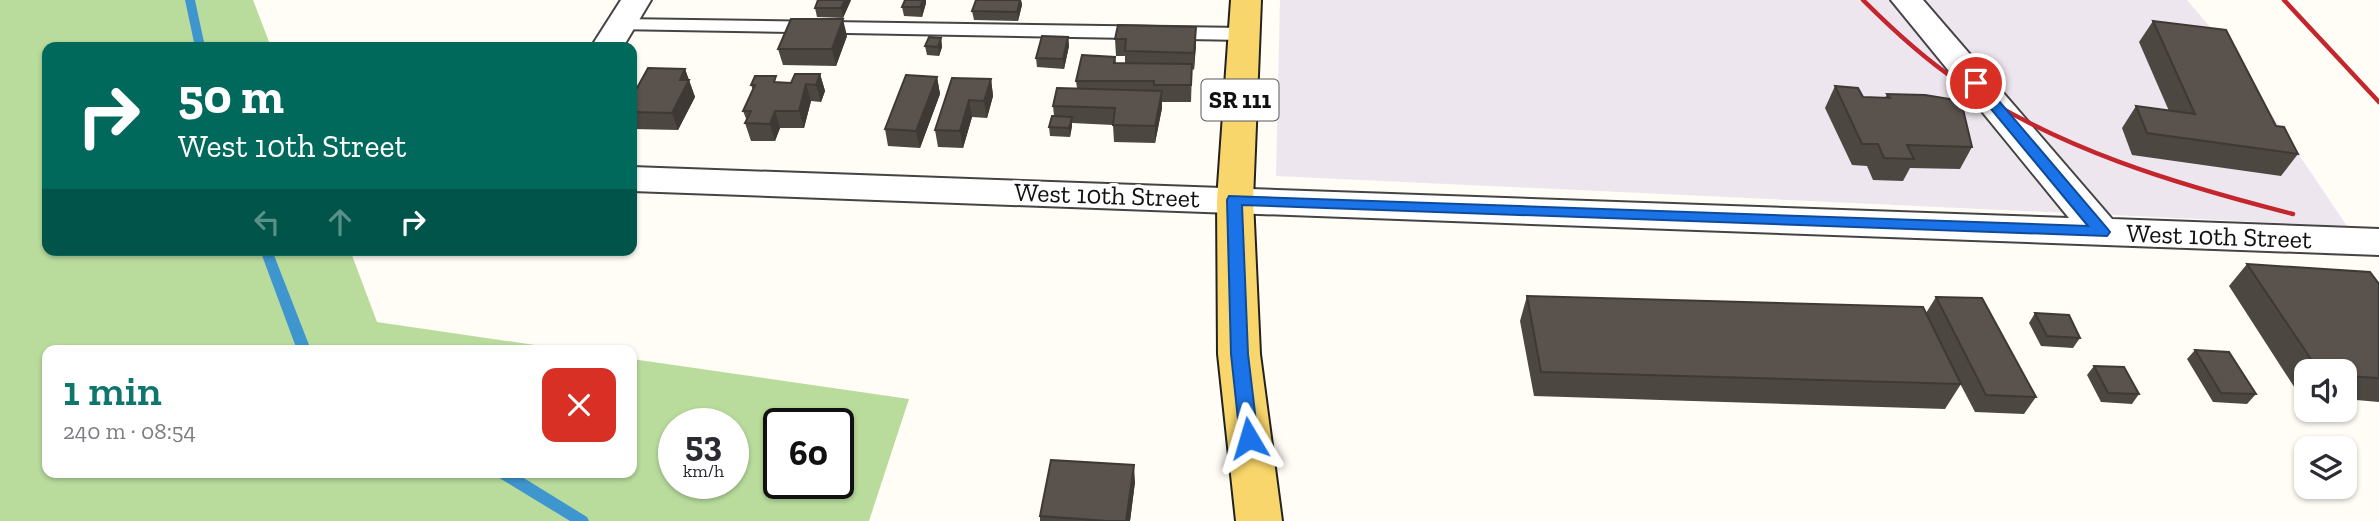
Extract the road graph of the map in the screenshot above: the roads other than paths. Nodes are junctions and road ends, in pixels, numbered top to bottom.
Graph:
1 (1246, 0) edge
2 (1906, 0) edge
3 (621, 24) edge
4 (1244, 34) junction
5 (637, 179) edge
6 (1235, 200) junction
7 (2102, 232) junction
8 (2379, 242) edge
9 (1259, 521) edge

1 - 4 main road, SR 111
2 - 7 street
3 - 4 lane
4 - 6 main road, SR 111
5 - 6 street, West 10th Street
6 - 7 street, West 10th Street
6 - 9 main road, SR 111
7 - 8 street, West 10th Street

